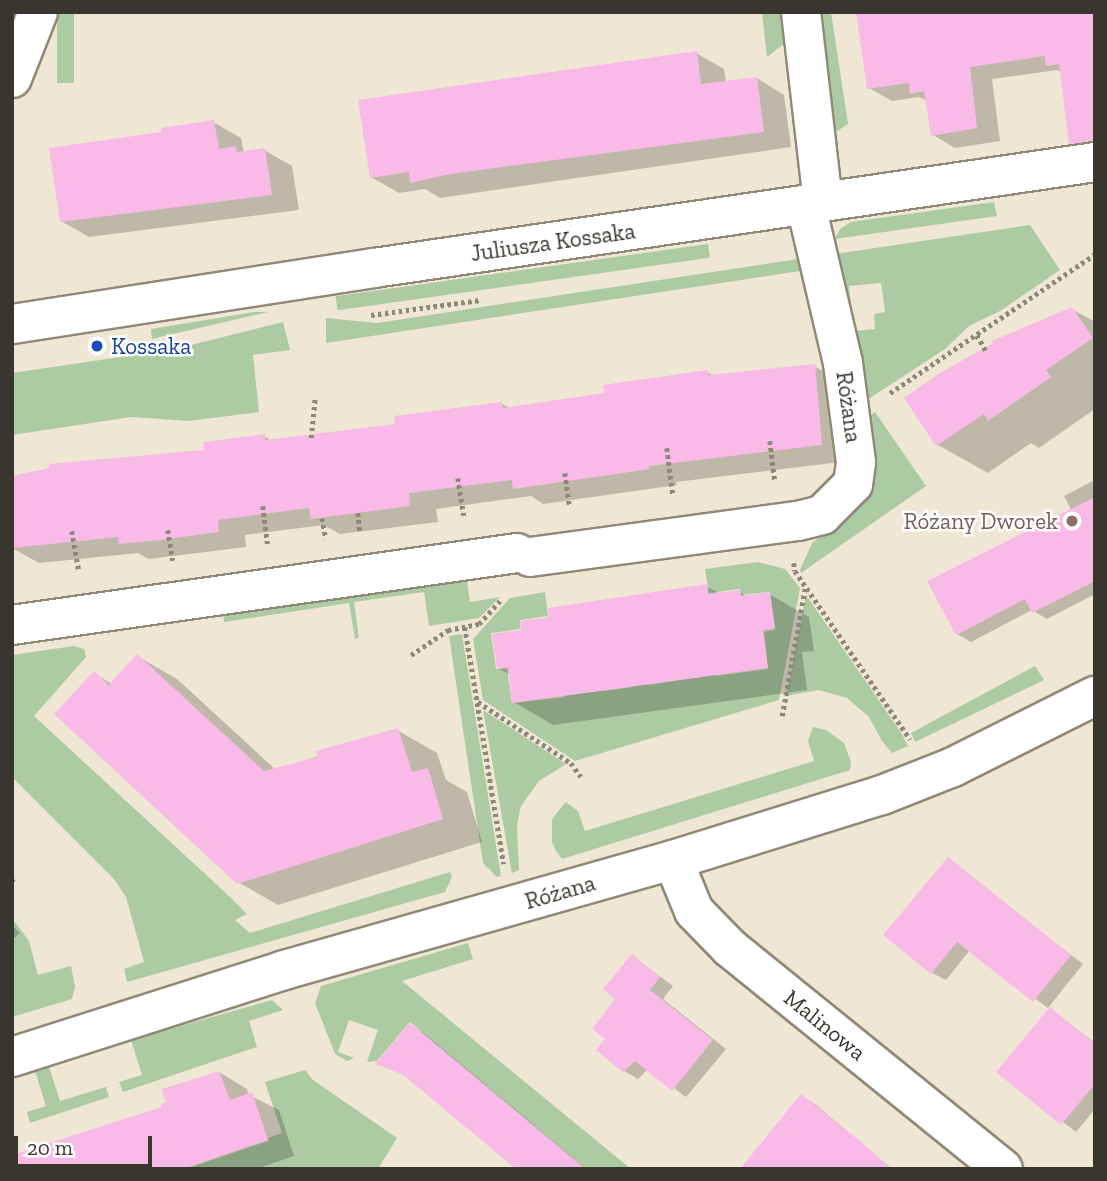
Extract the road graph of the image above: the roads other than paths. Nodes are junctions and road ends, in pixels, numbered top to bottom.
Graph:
1 (38, 12) edge
2 (801, 12) edge
3 (12, 78) edge
4 (1095, 162) edge
5 (815, 203) junction
6 (12, 324) edge
7 (12, 625) edge
8 (1095, 696) edge
9 (673, 860) junction
10 (12, 1057) edge
11 (1003, 1169) edge

1 - 3 street
2 - 5 street, Różana
4 - 5 street, Juliusza Kossaka
5 - 6 street, Juliusza Kossaka
5 - 7 street, Różana
8 - 9 street, Różana
9 - 10 street, Różana
9 - 11 street, Malinowa

